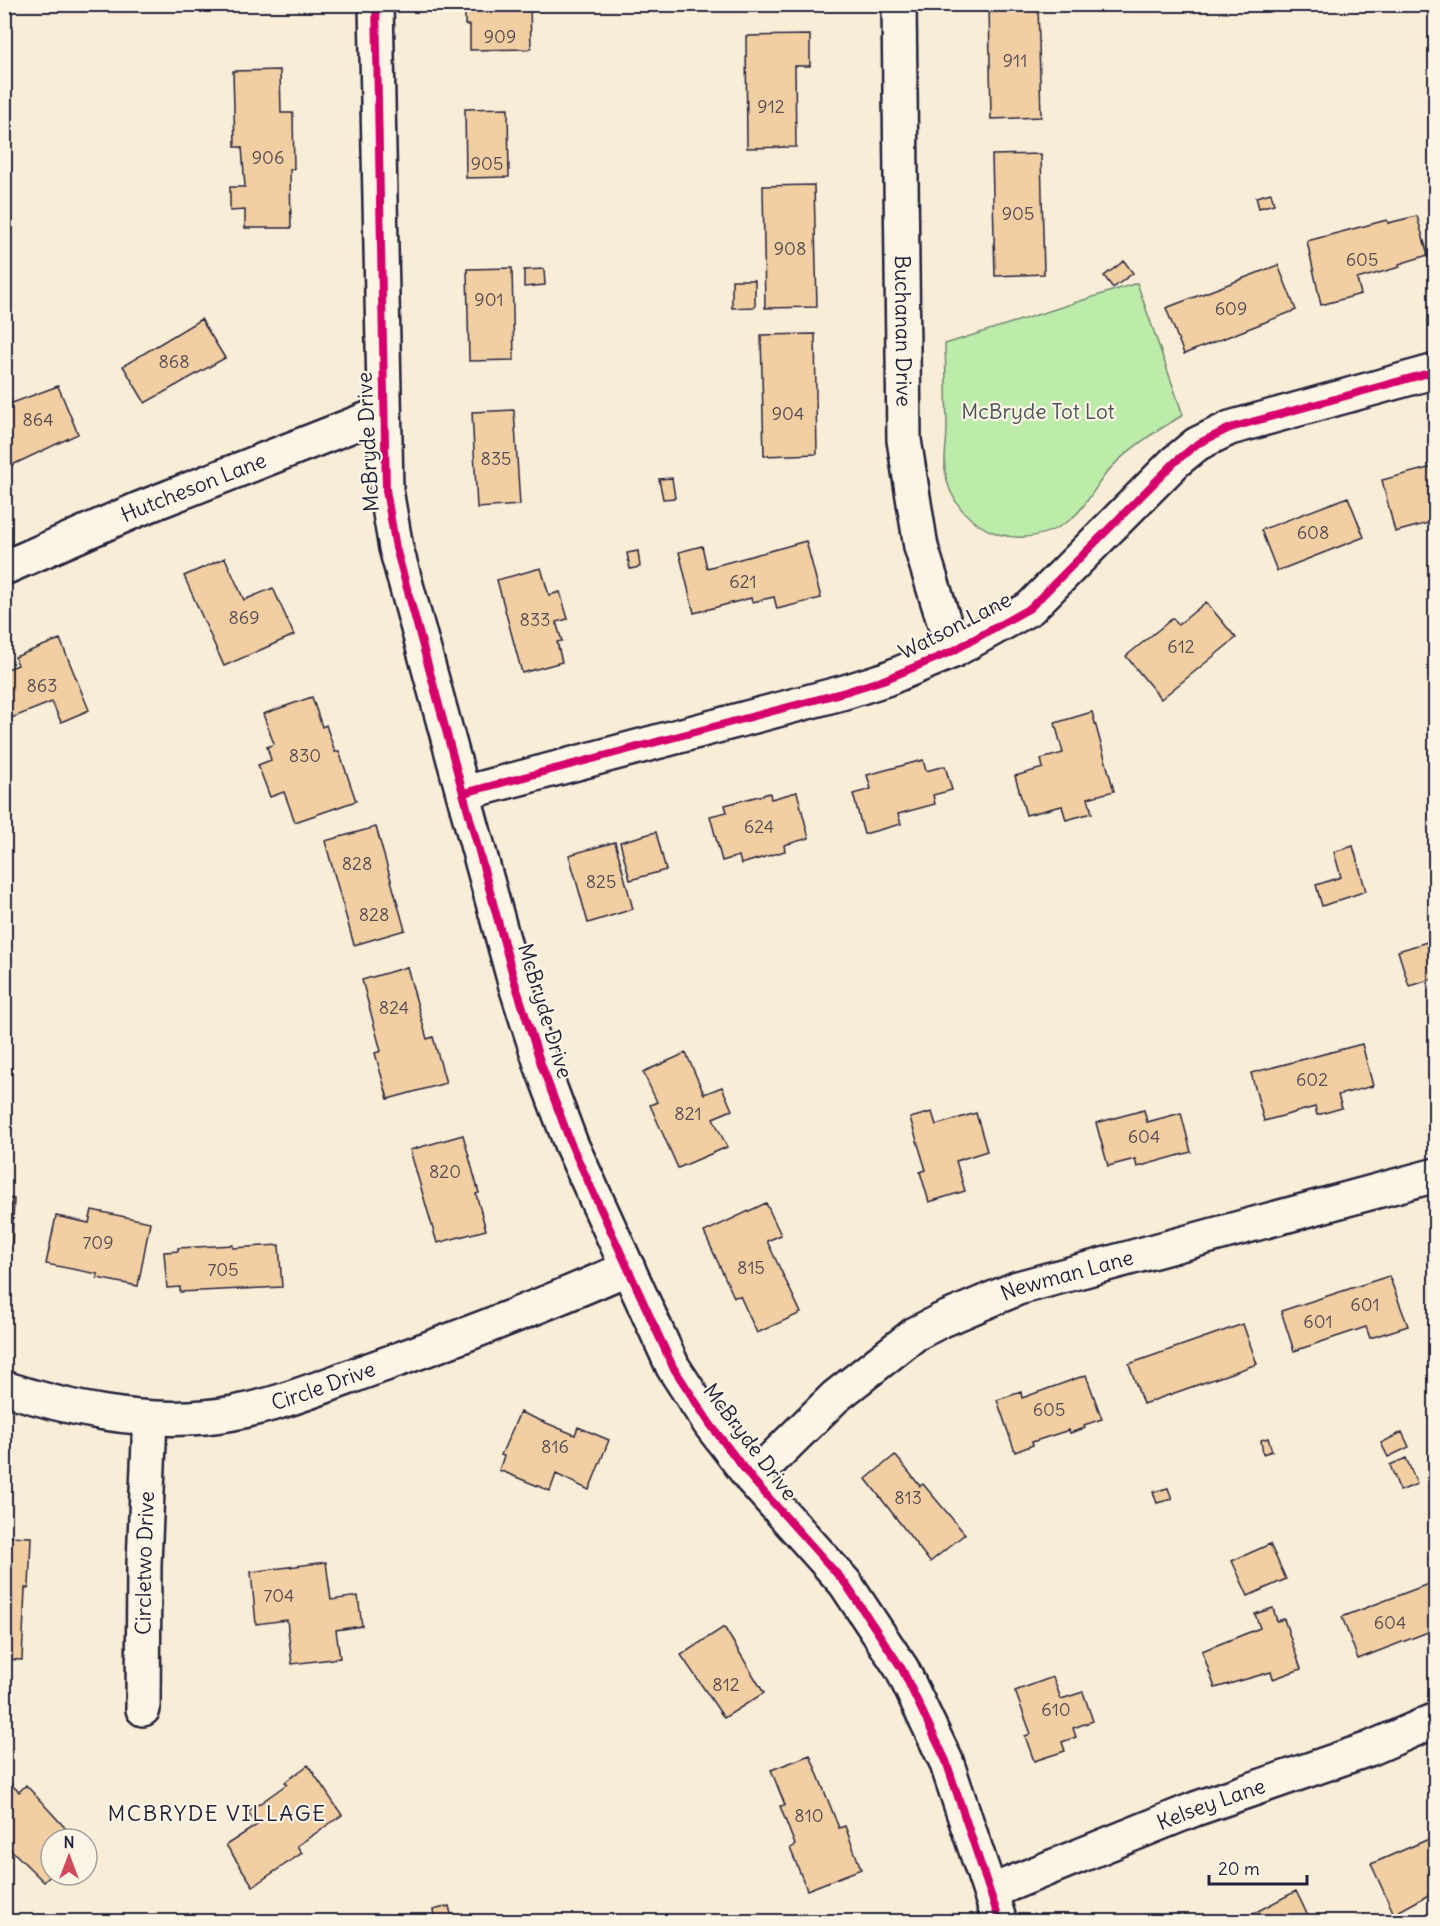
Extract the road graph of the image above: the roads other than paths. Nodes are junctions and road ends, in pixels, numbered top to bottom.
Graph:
1 (376, 4) edge
2 (899, 4) edge
3 (1436, 371) edge
4 (382, 413) junction
5 (4, 568) edge
6 (953, 651) junction
7 (464, 792) junction
8 (1436, 1175) edge
9 (628, 1268) junction
10 (4, 1388) edge
11 (150, 1418) junction
12 (752, 1479) junction
13 (143, 1709) dead end
14 (1436, 1720) edge
15 (995, 1907) edge

1 - 4 street, McBryde Drive
2 - 6 street, Buchanan Drive
3 - 6 street, Watson Lane
4 - 5 street, Hutcheson Lane
4 - 7 street, McBryde Drive
6 - 7 street, Watson Lane
7 - 9 street, McBryde Drive
8 - 12 street, Newman Lane
9 - 11 street, Circle Drive
9 - 12 street, McBryde Drive
10 - 11 street, Circle Drive
11 - 13 street, Circletwo Drive
12 - 15 street, McBryde Drive
14 - 15 street, Kelsey Lane

